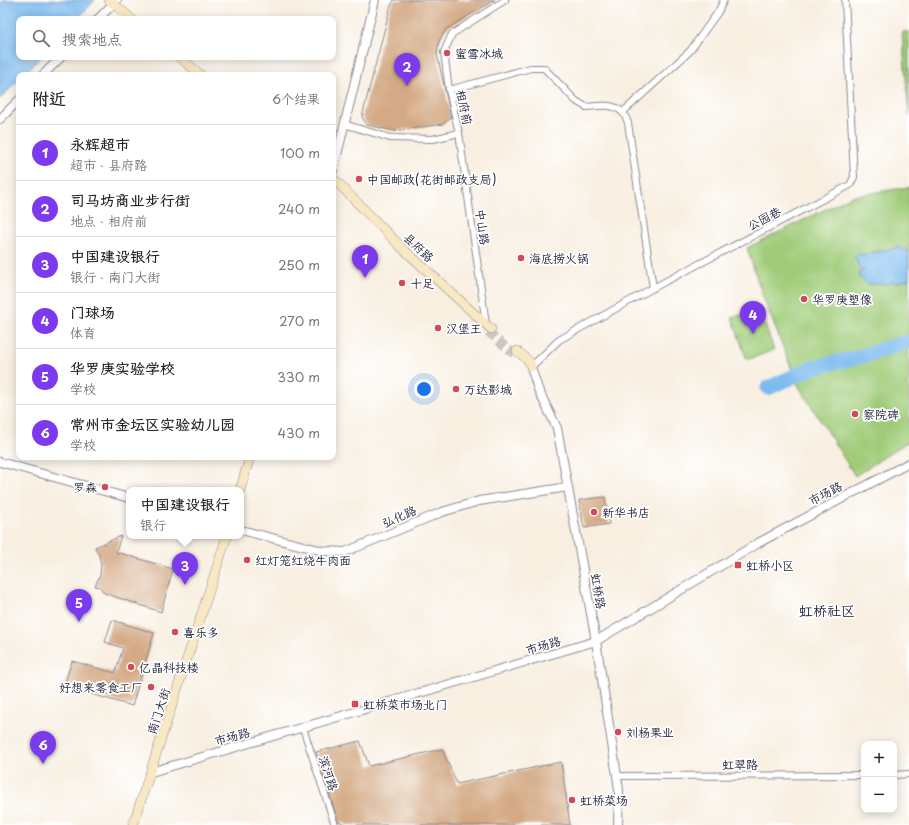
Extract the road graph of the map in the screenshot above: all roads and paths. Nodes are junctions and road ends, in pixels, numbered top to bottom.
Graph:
1 (375, 0) edge
2 (505, 0) edge
3 (724, 0) edge
4 (845, 0) edge
5 (113, 1) edge
6 (100, 16) edge
7 (129, 16) edge
8 (58, 60) edge
9 (183, 60) edge
10 (46, 72) edge
11 (197, 72) edge
12 (450, 90) junction
13 (16, 103) edge
14 (623, 112) junction
15 (0, 119) edge
16 (344, 124) junction
17 (459, 133) junction
18 (336, 158) edge
19 (336, 185) edge
20 (653, 288) junction
21 (488, 328) joint
22 (516, 353) tunnel mouth
23 (531, 367) junction
24 (249, 460) edge
25 (0, 462) edge
26 (909, 463) edge
27 (241, 487) edge
28 (568, 487) junction
29 (126, 497) edge
30 (244, 531) edge
31 (226, 539) edge
32 (596, 641) junction
33 (303, 728) junction
34 (151, 772) junction
35 (897, 774) edge
36 (909, 774) edge
37 (861, 775) edge
38 (617, 776) junction
39 (133, 825) edge
40 (335, 825) edge
41 (618, 825) edge

1 - 16 street
2 - 12 street, 相府前
3 - 14 street
4 - 20 street, 公园巷
5 - 6 street
5 - 7 main road
8 - 10 street
9 - 11 main road
12 - 14 street
12 - 17 street, 相府前
13 - 15 street
14 - 20 street
16 - 17 street, 相府前
16 - 18 street
17 - 21 street, 中山路
19 - 21 main road, 县府路
20 - 23 street, 公园巷
22 - 23 main road
23 - 28 street, 虹桥路
24 - 27 main road
25 - 29 street
26 - 32 street, 市场路
28 - 30 street, 弘化路
28 - 32 street, 虹桥路
31 - 34 main road, 南门大街
32 - 33 street, 市场路
32 - 38 street, 虹桥路
33 - 34 street, 市场路
33 - 40 street, 滨河路
34 - 39 main road, 南门大街
35 - 36 street
37 - 38 street, 虹翠路
38 - 41 street, 虹桥路

